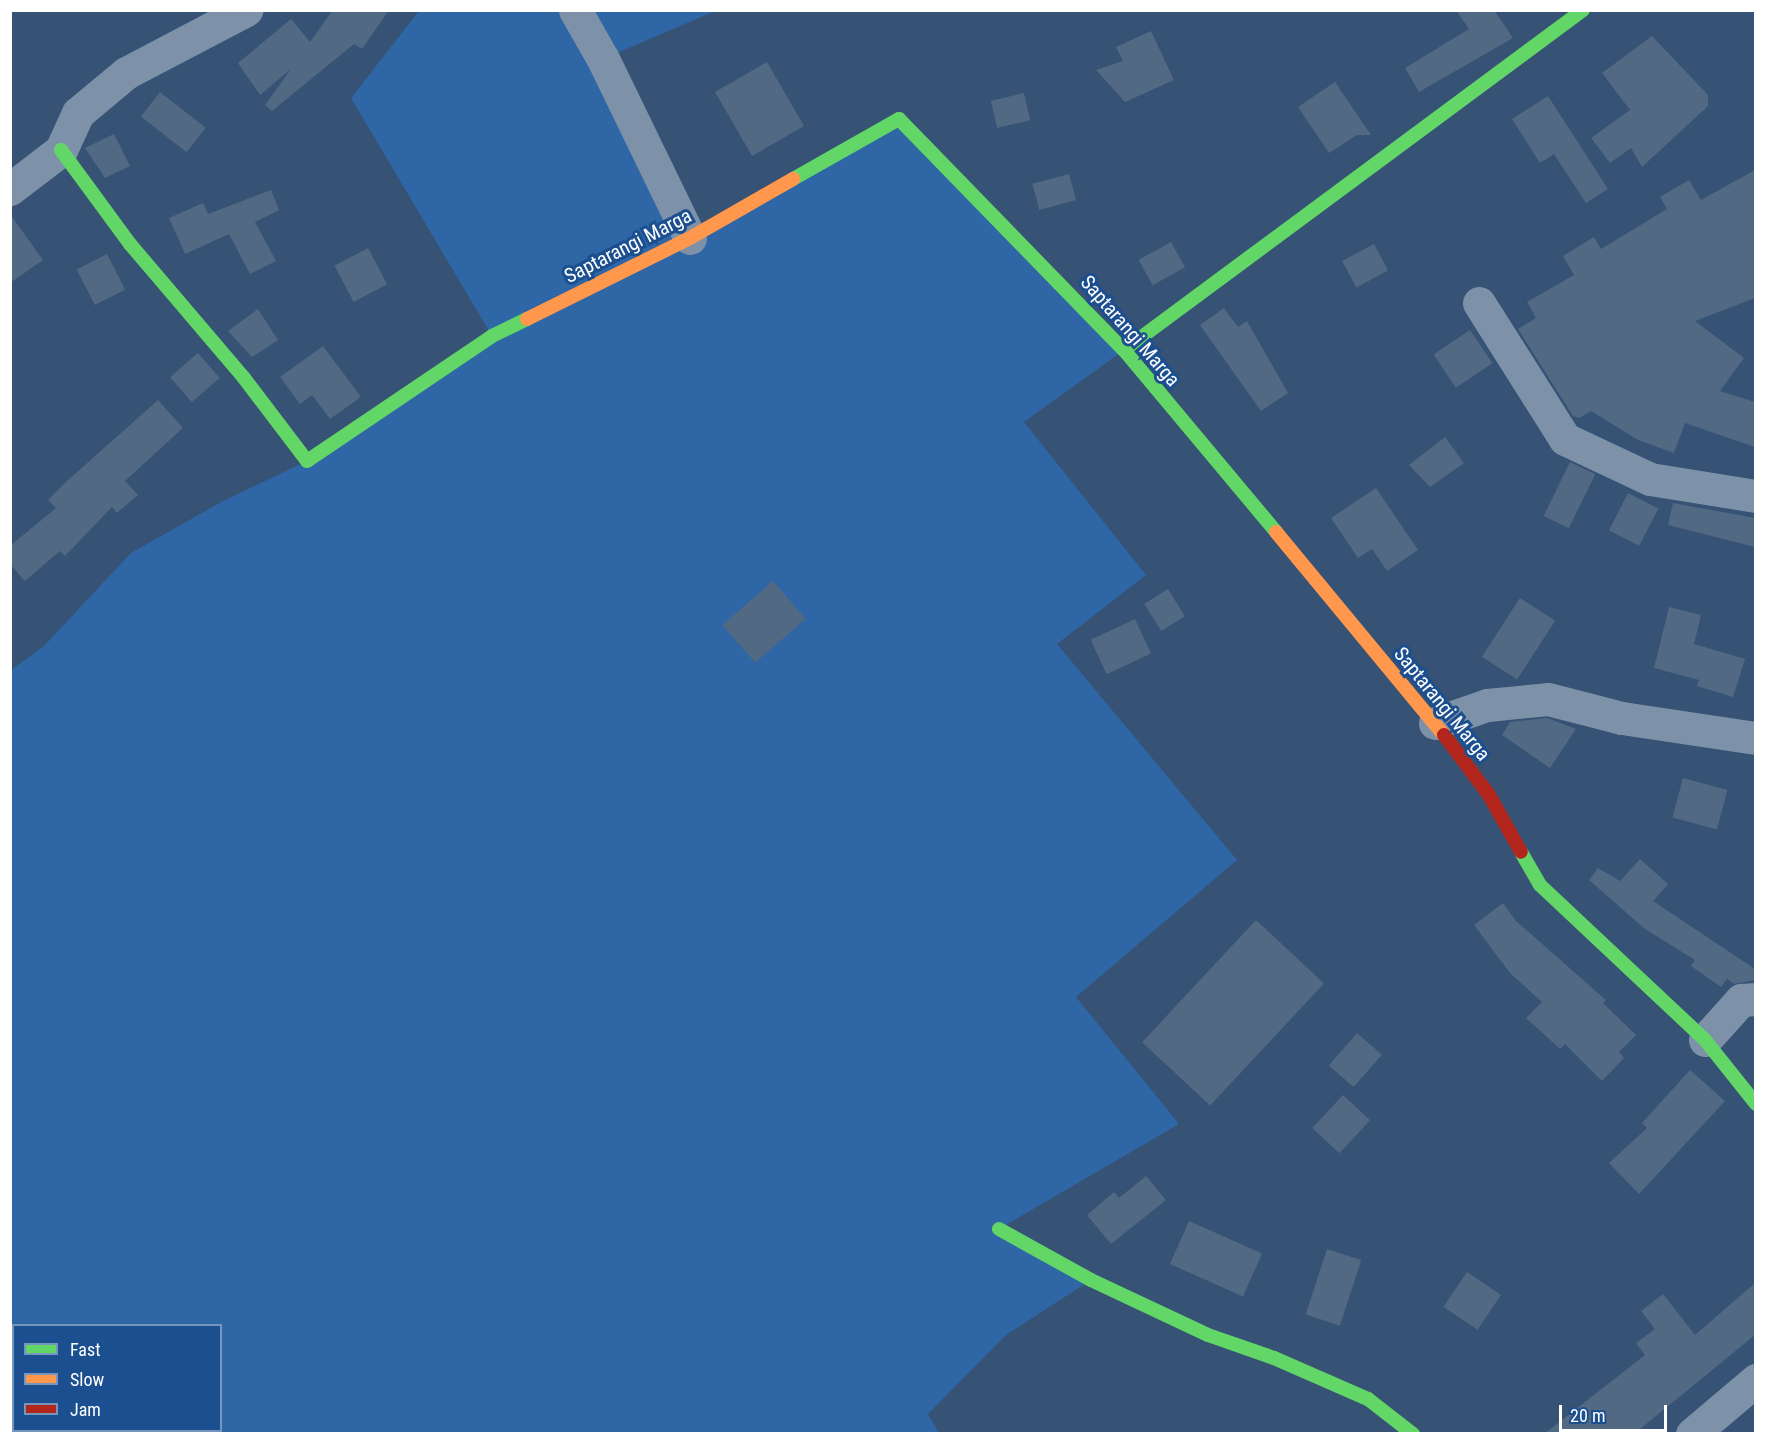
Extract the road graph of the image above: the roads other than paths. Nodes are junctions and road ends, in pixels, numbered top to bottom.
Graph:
1 (246, 10) edge
2 (574, 10) edge
3 (1583, 10) edge
4 (61, 150) junction
5 (10, 189) edge
6 (690, 238) junction
7 (1479, 303) dead end
8 (1124, 350) junction
9 (1755, 496) edge
10 (1435, 723) junction
11 (1755, 738) edge
12 (1755, 999) edge
13 (1705, 1040) junction
14 (1755, 1104) edge
15 (999, 1229) dead end
16 (1755, 1380) edge
17 (1413, 1434) edge
18 (1692, 1434) edge

1 - 4 street
2 - 6 street
3 - 8 street
4 - 5 street
4 - 6 street, Saptarangi Marga
6 - 8 street, Saptarangi Marga
7 - 9 street
8 - 10 street, Saptarangi Marga
10 - 11 street
10 - 13 street, Saptarangi Marga
12 - 13 street
13 - 14 street, Saptarangi Marga
15 - 17 street
16 - 18 street

